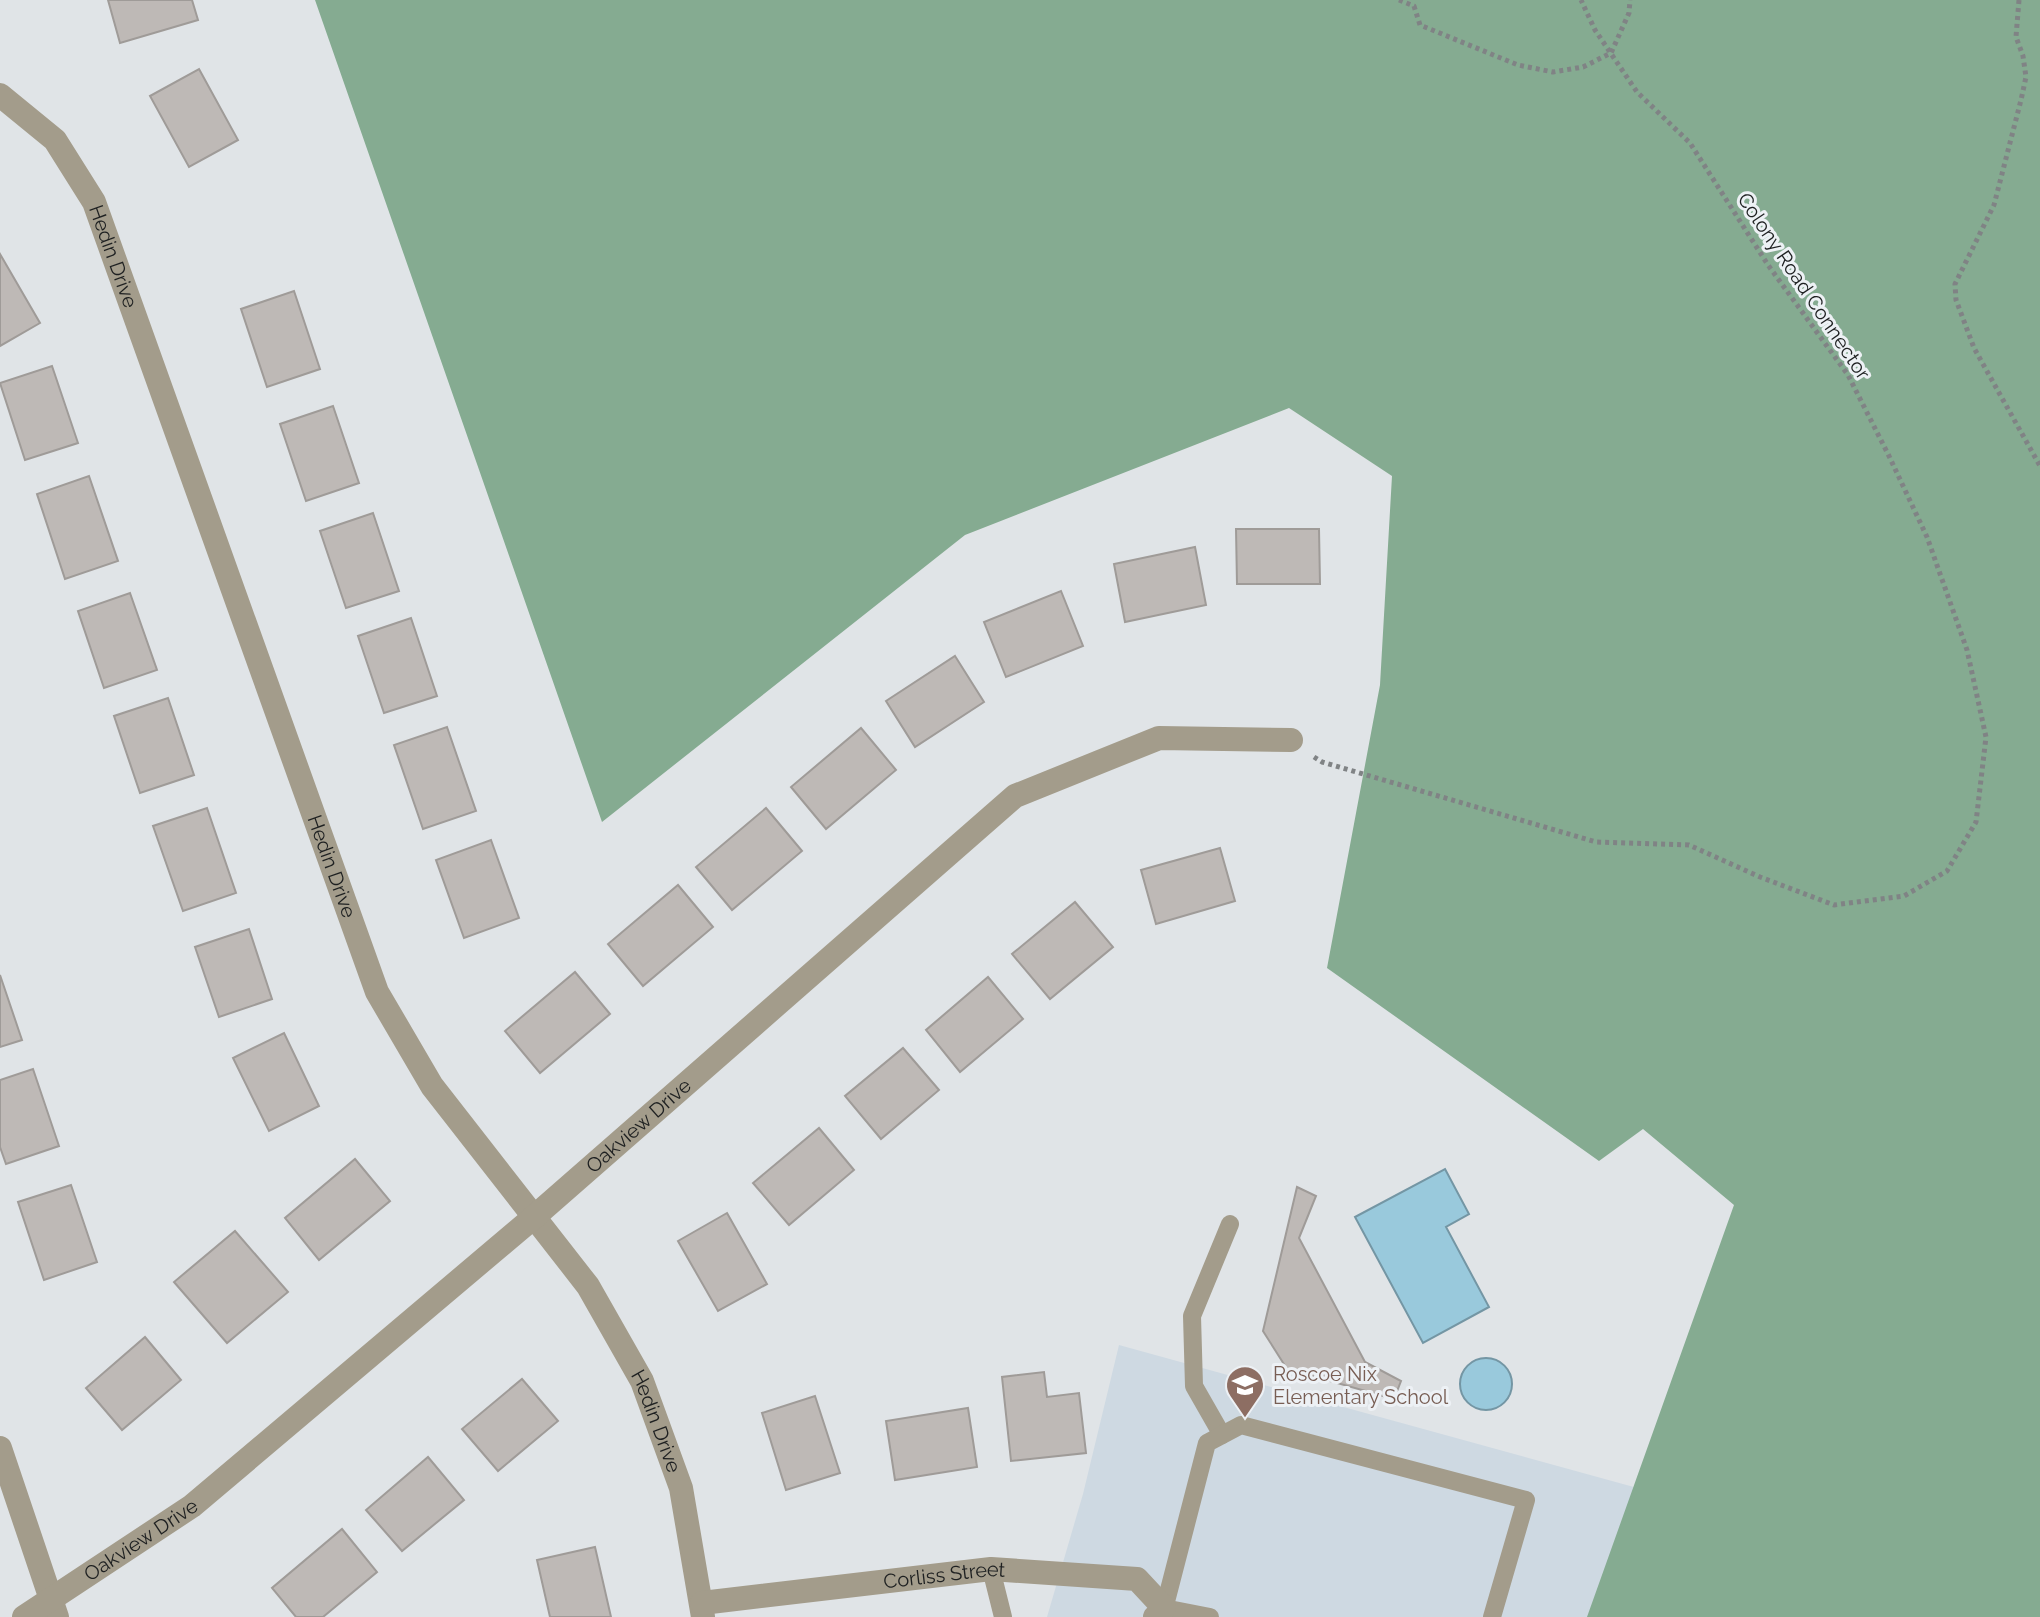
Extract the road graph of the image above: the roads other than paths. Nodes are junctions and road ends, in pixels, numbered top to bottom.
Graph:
1 (0, 95) edge
2 (1291, 740) road end
3 (534, 1217) junction
4 (1230, 1224) dead end
5 (1222, 1435) junction
6 (0, 1448) edge
7 (991, 1569) junction
8 (54, 1608) edge
9 (702, 1610) edge
10 (1163, 1615) edge
11 (24, 1617) edge
12 (1003, 1617) edge
13 (1210, 1617) edge
14 (1492, 1617) edge

1 - 3 street, Hedin Drive
2 - 3 street, Oakview Drive
3 - 8 street, Oakview Drive
3 - 9 street, Hedin Drive
4 - 5 lane
5 - 10 lane
5 - 14 lane
6 - 8 street
7 - 9 street, Corliss Street
7 - 10 street, Corliss Street
7 - 12 lane
8 - 11 street, Oakview Drive
10 - 13 lane

